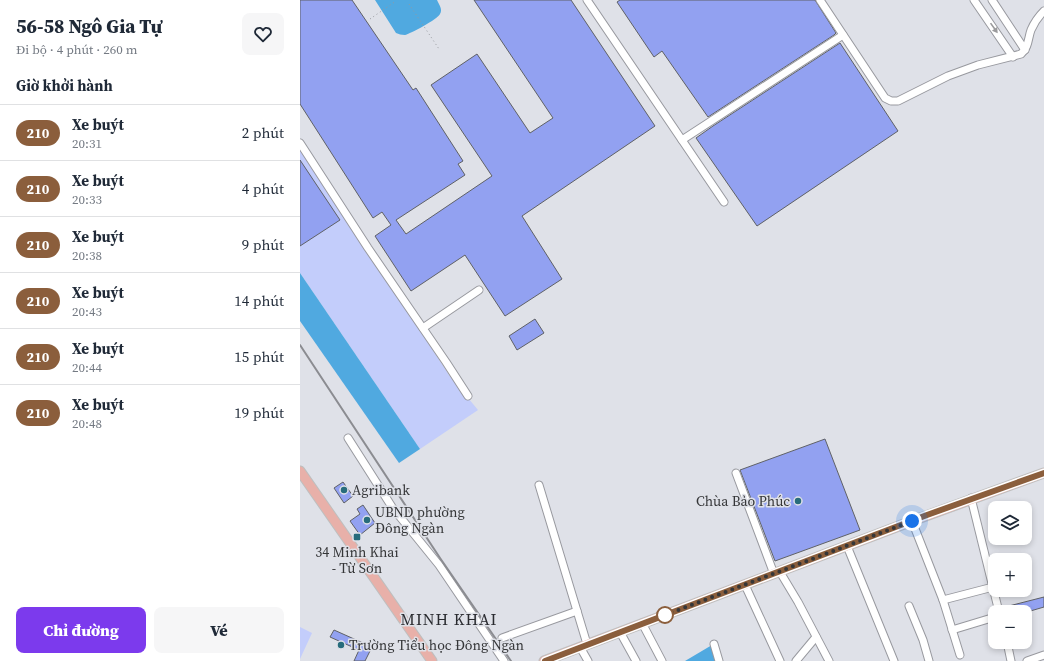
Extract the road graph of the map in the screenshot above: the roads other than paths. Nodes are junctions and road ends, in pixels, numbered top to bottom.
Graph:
1 (587, 0) edge
2 (820, 0) edge
3 (974, 0) edge
4 (992, 0) edge
5 (1044, 11) edge
6 (843, 34) junction
7 (1025, 50) junction
8 (1013, 57) junction
9 (682, 140) junction
10 (300, 143) edge
11 (724, 202) dead end
12 (479, 290) dead end
13 (423, 328) junction
14 (468, 396) dead end
15 (348, 438) dead end
16 (300, 471) edge
17 (736, 473) dead end
18 (1044, 473) edge
19 (539, 485) dead end
20 (972, 498) junction
21 (912, 521) junction
22 (846, 546) junction
23 (988, 565) edge
24 (777, 573) junction
25 (745, 585) junction
26 (988, 587) edge
27 (943, 600) junction
28 (909, 606) dead end
29 (577, 611) junction
30 (988, 619) edge
31 (642, 623) junction
32 (952, 630) junction
33 (620, 632) junction
34 (816, 637) junction
35 (502, 638) dead end
36 (714, 644) dead end
37 (583, 645) junction
38 (1008, 649) edge
39 (960, 655) dead end
40 (1044, 655) edge
41 (432, 661) edge
42 (504, 661) edge
43 (544, 661) edge
44 (588, 661) edge
45 (636, 661) edge
46 (662, 661) edge
47 (719, 661) edge
48 (780, 661) edge
49 (796, 661) edge
50 (829, 661) edge
51 (894, 661) edge
52 (929, 661) edge
53 (1010, 661) edge
54 (1027, 661) edge

1 - 9 street
2 - 6 street
3 -> 8 street
4 - 7 street
5 - 7 street
6 - 8 street
6 - 9 street
7 - 8 street
9 - 11 street
10 - 13 street
12 - 13 street
13 - 14 street
15 - 42 street
16 - 41 main road
17 - 24 street
18 - 20 main road
19 - 29 street
20 - 21 main road
20 - 23 street
21 - 22 main road
21 - 27 street
22 - 24 main road
22 - 51 street
24 - 25 main road
24 - 34 street
25 - 31 main road
25 - 48 street
26 - 27 street
27 - 32 street
28 - 52 street
29 - 35 street
29 - 37 street
30 - 32 street
31 - 33 main road
31 - 46 street
32 - 39 street
33 - 37 main road
33 - 45 street
34 - 49 street
34 - 50 street
36 - 47 street
37 - 43 main road
37 - 44 street
38 - 53 street
40 - 54 street

